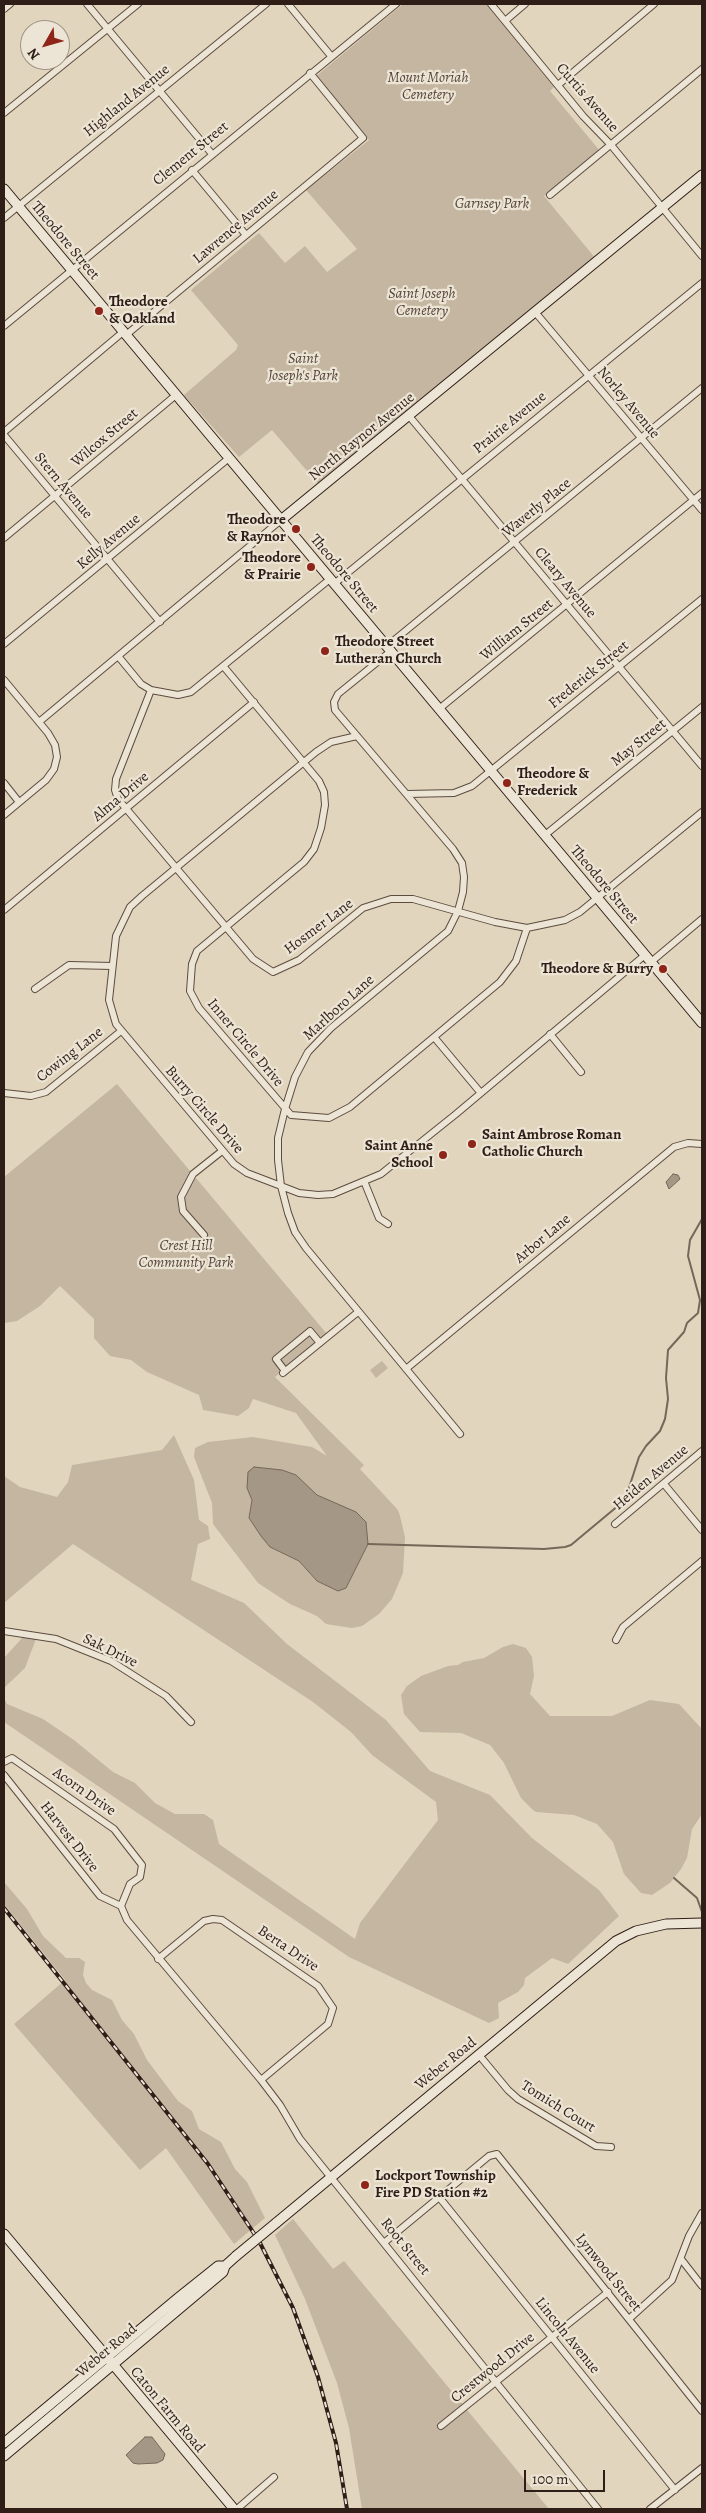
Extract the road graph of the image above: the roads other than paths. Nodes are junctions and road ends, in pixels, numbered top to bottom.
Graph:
1 (10, 4) edge
2 (87, 4) edge
3 (138, 4) edge
4 (266, 4) edge
5 (288, 4) edge
6 (396, 4) edge
7 (490, 4) edge
8 (525, 4) edge
9 (654, 4) edge
10 (4, 9) edge
11 (505, 21) junction
12 (108, 29) junction
13 (331, 56) junction
14 (702, 69) edge
15 (310, 73) junction
16 (558, 84) junction
17 (159, 91) junction
18 (4, 113) edge
19 (612, 145) junction
20 (212, 154) junction
21 (192, 170) junction
22 (702, 175) edge
23 (4, 189) edge
24 (550, 194) dead end
25 (18, 206) junction
26 (664, 209) junction
27 (4, 218) edge
28 (246, 235) junction
29 (702, 256) edge
30 (71, 269) junction
31 (702, 283) edge
32 (535, 312) junction
33 (4, 326) edge
34 (124, 333) junction
35 (589, 376) junction
36 (702, 388) edge
37 (176, 395) junction
38 (410, 416) junction
39 (4, 433) edge
40 (642, 439) junction
41 (229, 458) junction
42 (461, 478) junction
43 (702, 493) edge
44 (55, 496) junction
45 (694, 500) junction
46 (702, 510) edge
47 (281, 520) junction
48 (4, 538) edge
49 (514, 542) junction
50 (107, 559) junction
51 (332, 582) junction
52 (702, 599) edge
53 (567, 605) junction
54 (160, 622) junction
55 (4, 644) edge
56 (389, 649) junction
57 (118, 656) junction
58 (224, 667) junction
59 (618, 667) junction
60 (4, 680) edge
61 (152, 690) junction
62 (254, 702) junction
63 (334, 702) joint
64 (702, 707) edge
65 (439, 709) junction
66 (39, 722) junction
67 (673, 731) junction
68 (357, 736) junction
69 (304, 763) junction
70 (702, 766) edge
71 (492, 772) junction
72 (4, 783) edge
73 (407, 794) junction
74 (19, 802) junction
75 (126, 809) junction
76 (702, 812) edge
77 (4, 815) edge
78 (545, 835) junction
79 (176, 869) junction
80 (598, 898) junction
81 (4, 910) edge
82 (458, 911) junction
83 (702, 919) edge
84 (224, 926) junction
85 (527, 928) junction
86 (648, 958) junction
87 (112, 966) junction
88 (34, 989) dead end
89 (702, 1023) edge
90 (121, 1030) junction
91 (550, 1034) junction
92 (434, 1036) junction
93 (581, 1072) dead end
94 (480, 1092) junction
95 (4, 1093) edge
96 (285, 1109) junction
97 (702, 1144) edge
98 (222, 1151) junction
99 (364, 1181) junction
100 (281, 1186) junction
101 (388, 1224) dead end
102 (204, 1236) dead end
103 (358, 1312) junction
104 (320, 1343) junction
105 (406, 1369) junction
106 (460, 1434) dead end
107 (702, 1451) edge
108 (664, 1484) junction
109 (615, 1524) dead end
110 (702, 1530) edge
111 (702, 1561) edge
112 (4, 1632) edge
113 (616, 1640) dead end
114 (190, 1722) dead end
115 (4, 1762) edge
116 (4, 1775) edge
117 (121, 1906) junction
118 (702, 1923) edge
119 (158, 1959) junction
120 (479, 2055) junction
121 (260, 2080) junction
122 (611, 2147) dead end
123 (331, 2176) junction
124 (439, 2197) junction
125 (702, 2213) edge
126 (4, 2234) edge
127 (385, 2242) junction
128 (681, 2259) junction
129 (225, 2266) junction
130 (702, 2286) edge
131 (608, 2292) junction
132 (629, 2319) junction
133 (552, 2337) junction
134 (106, 2358) junction
135 (112, 2365) junction
136 (496, 2382) junction
137 (702, 2411) edge
138 (441, 2426) dead end
139 (4, 2443) edge
140 (4, 2456) edge
141 (702, 2468) edge
142 (274, 2477) dead end
143 (675, 2490) junction
144 (236, 2509) edge
145 (598, 2509) edge
146 (650, 2509) edge

1 - 10 street
2 - 12 street
3 - 12 street
4 - 17 street, Highland Avenue
5 - 13 street
6 - 13 street, Clement Street
7 - 11 street, Curtis Avenue
8 - 11 street
9 - 16 street
11 - 16 street, Curtis Avenue
12 - 17 street
12 - 18 street
13 - 15 street, Clement Street
14 - 19 street
15 - 20 street, Clement Street
15 - 28 street, Lawrence Avenue
16 - 19 street, Curtis Avenue
17 - 20 street
17 - 25 street, Highland Avenue
19 - 24 street
19 - 26 street, Curtis Avenue
20 - 21 street, Clement Street
21 - 28 street
21 - 30 street, Clement Street
22 - 26 main road, North Raynor Avenue
23 - 25 main road, Theodore Street
25 - 27 street, Highland Avenue
25 - 30 main road, Theodore Street
26 - 29 street, Curtis Avenue
26 - 32 main road, North Raynor Avenue
28 - 34 street, Lawrence Avenue
30 - 33 street, Clement Street
30 - 34 main road, Theodore Street
31 - 35 street, Prairie Avenue
32 - 35 street, Norley Avenue
32 - 38 main road, North Raynor Avenue
34 - 37 main road, Theodore Street
34 - 39 street, Lawrence Avenue
35 - 40 street, Norley Avenue
35 - 42 street, Prairie Avenue
36 - 40 street, Waverly Place
37 - 41 main road, Theodore Street
37 - 44 street, Wilcox Street
38 - 42 street, Cleary Avenue
38 - 47 main road, North Raynor Avenue
39 - 44 street, Stern Avenue
40 - 45 street, Norley Avenue
40 - 49 street, Waverly Place
41 - 47 main road, Theodore Street
41 - 50 street, Kelly Avenue
42 - 49 street, Cleary Avenue
42 - 51 street, Prairie Avenue
43 - 45 street, William Street
44 - 48 street, Wilcox Street
44 - 50 street, Stern Avenue
45 - 46 street, Norley Avenue
45 - 53 street, William Street
47 - 51 main road, Theodore Street
47 - 54 street, North Raynor Avenue
49 - 53 street, Cleary Avenue
49 - 56 street, Waverly Place
50 - 54 street, Stern Avenue
50 - 55 street, Kelly Avenue
51 - 56 main road, Theodore Street
51 - 58 street, Prairie Avenue
52 - 59 street, Frederick Street
53 - 59 street, Cleary Avenue
53 - 65 street, William Street
54 - 57 street, North Raynor Avenue
56 - 63 street, Waverly Place
56 - 65 main road, Theodore Street
57 - 61 street, Prairie Avenue
57 - 66 street, North Raynor Avenue
58 - 61 street, Prairie Avenue
58 - 62 street, Inner Circle Drive
59 - 67 street, Cleary Avenue
59 - 71 street, Frederick Street
60 - 66 street
61 - 75 street, Hosmer Lane
62 - 69 street, Inner Circle Drive
62 - 75 street, Alma Drive
63 - 68 street, Marlboro Lane
64 - 67 street, May Street
65 - 71 main road, Theodore Street
66 - 74 street
67 - 70 street, Cleary Avenue
67 - 78 street, May Street
68 - 69 street, Burry Circle Drive
68 - 73 street, Marlboro Lane
69 - 79 street, Burry Circle Drive
69 - 84 street, Inner Circle Drive
71 - 73 street, Frederick Street
71 - 78 main road, Theodore Street
72 - 74 street
73 - 82 street, Marlboro Lane
74 - 77 street
75 - 79 street, Hosmer Lane
75 - 81 street, Alma Drive
76 - 80 street, Hosmer Lane
78 - 80 main road, Theodore Street
79 - 84 street, Hosmer Lane
79 - 87 street, Burry Circle Drive
80 - 85 street, Hosmer Lane
80 - 86 main road, Theodore Street
82 - 84 street, Hosmer Lane
82 - 85 street, Hosmer Lane
82 - 96 street, Marlboro Lane
83 - 86 street, Burry Circle Drive
84 - 96 street, Inner Circle Drive
85 - 92 street, Inner Circle Drive
86 - 89 main road, Theodore Street
86 - 91 street, Burry Circle Drive
87 - 88 street
87 - 90 street, Burry Circle Drive
90 - 95 street, Cowing Lane
90 - 98 street, Burry Circle Drive
91 - 93 street
91 - 94 street, Burry Circle Drive
92 - 94 street
92 - 96 street, Inner Circle Drive
94 - 99 street, Burry Circle Drive
96 - 100 street, Marlboro Lane
97 - 105 street, Arbor Lane
98 - 100 street, Burry Circle Drive
98 - 102 street
99 - 100 street, Burry Circle Drive
99 - 101 street
100 - 103 street, Marlboro Lane
103 - 104 street
103 - 105 street, Marlboro Lane
104 - 104 street
105 - 106 street, Marlboro Lane
107 - 108 street, Heiden Avenue
108 - 109 street, Heiden Avenue
108 - 110 street
111 - 113 street
112 - 114 street, Sak Drive
115 - 117 street, Acorn Drive
116 - 117 street, Harvest Drive
117 - 119 street, Root Street
118 - 120 main road, Weber Road
119 - 121 street, Root Street
119 - 121 street, Berta Drive
120 - 122 street, Tomich Court
120 - 123 main road, Weber Road
121 - 123 street, Root Street
123 - 127 street, Root Street
123 - 129 main road, Weber Road, bridge
124 - 127 street
124 - 131 street, Lynwood Street
124 - 133 street, Lincoln Avenue
125 - 128 street
126 - 134 main road, Caton Farm Road
127 - 136 street, Root Street
128 - 130 street
128 - 132 street
129 - 134 main road, Weber Road
129 - 135 main road, Weber Road
131 - 132 street, Lynwood Street
131 - 133 street, Crestwood Drive
132 - 137 street, Lynwood Street
133 - 136 street, Crestwood Drive
133 - 143 street, Lincoln Avenue
134 - 135 main road, Caton Farm Road
134 - 139 main road, Weber Road
135 - 140 main road, Weber Road
135 - 144 main road, Caton Farm Road
136 - 138 street, Crestwood Drive
136 - 145 street, Root Street
141 - 143 street
142 - 144 street
143 - 146 street

